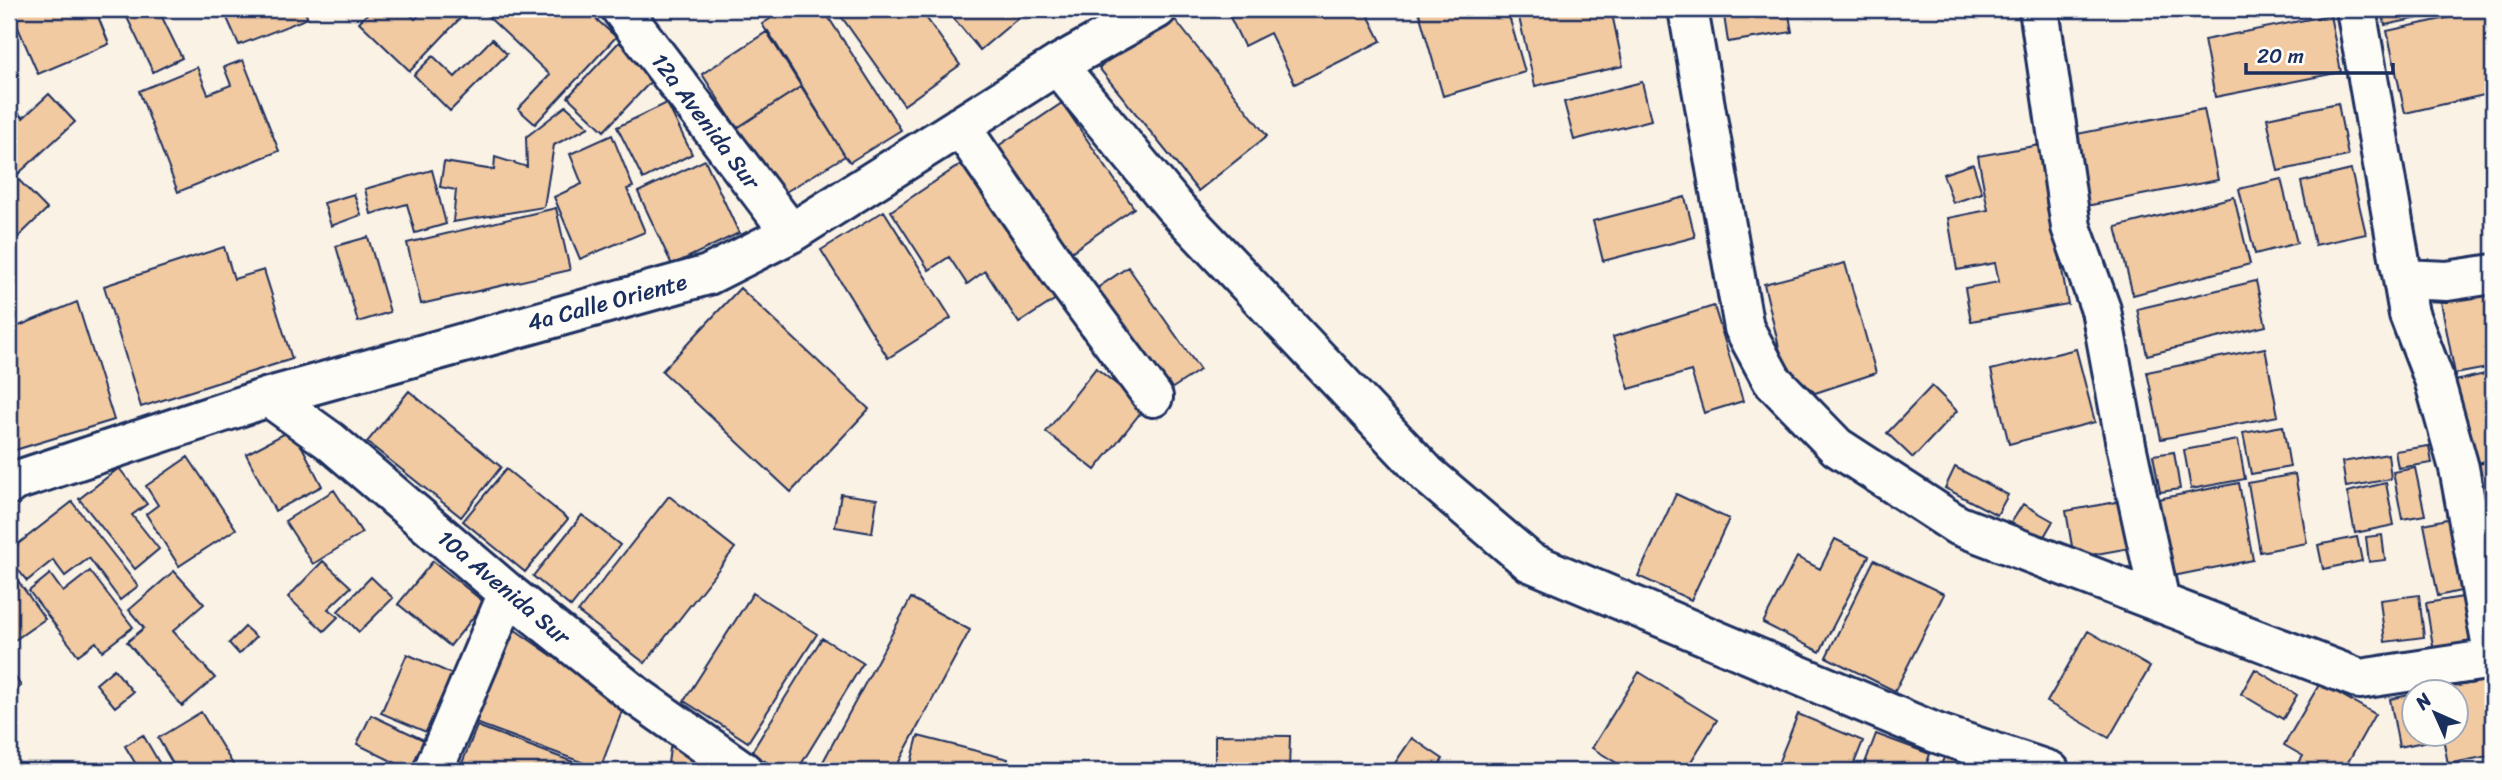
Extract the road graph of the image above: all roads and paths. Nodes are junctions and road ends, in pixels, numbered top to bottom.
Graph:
1 (621, 9) edge
2 (1157, 9) edge
3 (1688, 9) edge
4 (2039, 9) edge
5 (2357, 9) edge
6 (1057, 65) junction
7 (960, 126) junction
8 (790, 233) junction
9 (2493, 274) edge
10 (2404, 279) junction
11 (269, 397) junction
12 (1153, 397) dead end
13 (10, 481) edge
14 (508, 593) junction
15 (2160, 602) junction
16 (2493, 653) edge
17 (2493, 659) edge
18 (433, 771) edge
19 (743, 771) edge
20 (2050, 771) edge

1 - 8 street, 12a Avenida Sur
2 - 6 street, 4a Calle Oriente
3 - 15 street
4 - 15 street
5 - 10 street
6 - 7 street, 4a Calle Oriente
6 - 20 street
7 - 8 street, 4a Calle Oriente
7 - 12 street
8 - 11 street, 4a Calle Oriente
9 - 10 street
10 - 16 street
11 - 13 street, 4a Calle Oriente
11 - 14 street, 10a Avenida Sur
14 - 18 street
14 - 19 street, 10a Avenida Sur
15 - 17 street

